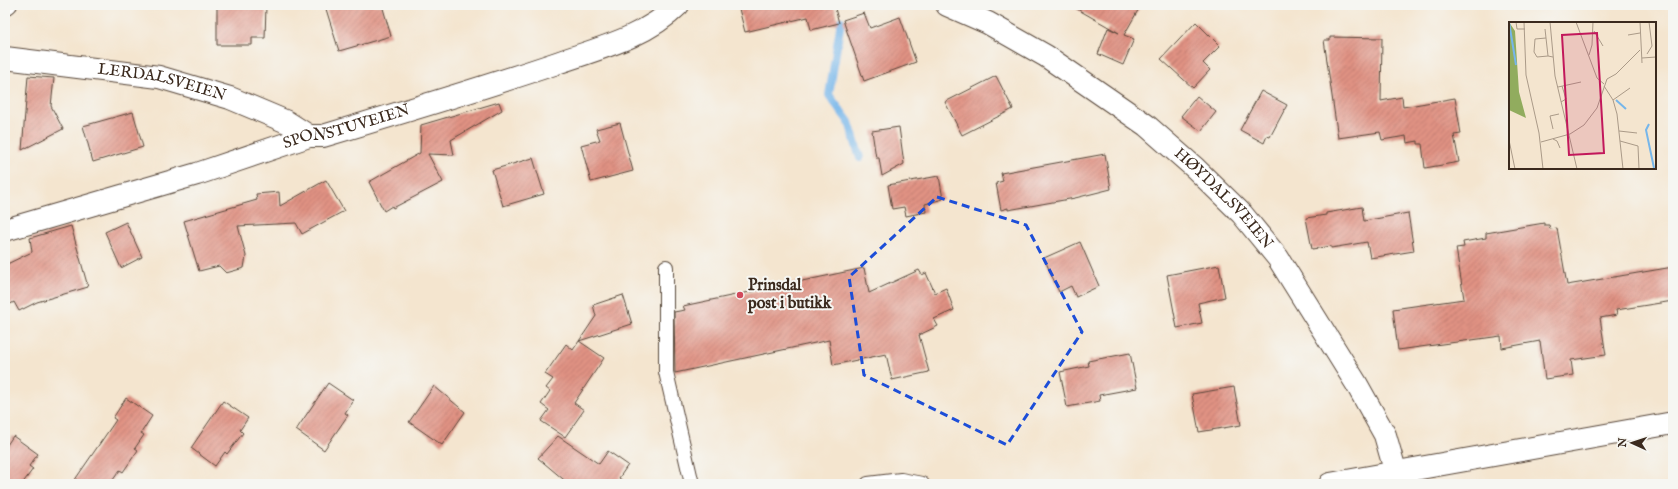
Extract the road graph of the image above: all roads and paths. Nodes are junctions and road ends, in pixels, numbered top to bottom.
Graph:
1 (10, 5) edge
2 (678, 5) edge
3 (947, 5) edge
4 (5, 9) edge
5 (5, 58) edge
6 (309, 136) junction
7 (5, 230) edge
8 (666, 268) dead end
9 (1673, 422) edge
10 (1398, 478) edge
11 (692, 484) edge
12 (868, 484) edge
13 (922, 484) edge
14 (1330, 484) edge

1 - 4 lane
2 - 6 street, SPONSTUVEIEN
3 - 10 street, HØYDALSVEIEN
5 - 6 street, LERDALSVEIEN
6 - 7 street, SPONSTUVEIEN
8 - 11 lane
9 - 10 street
10 - 14 street
12 - 13 lane

